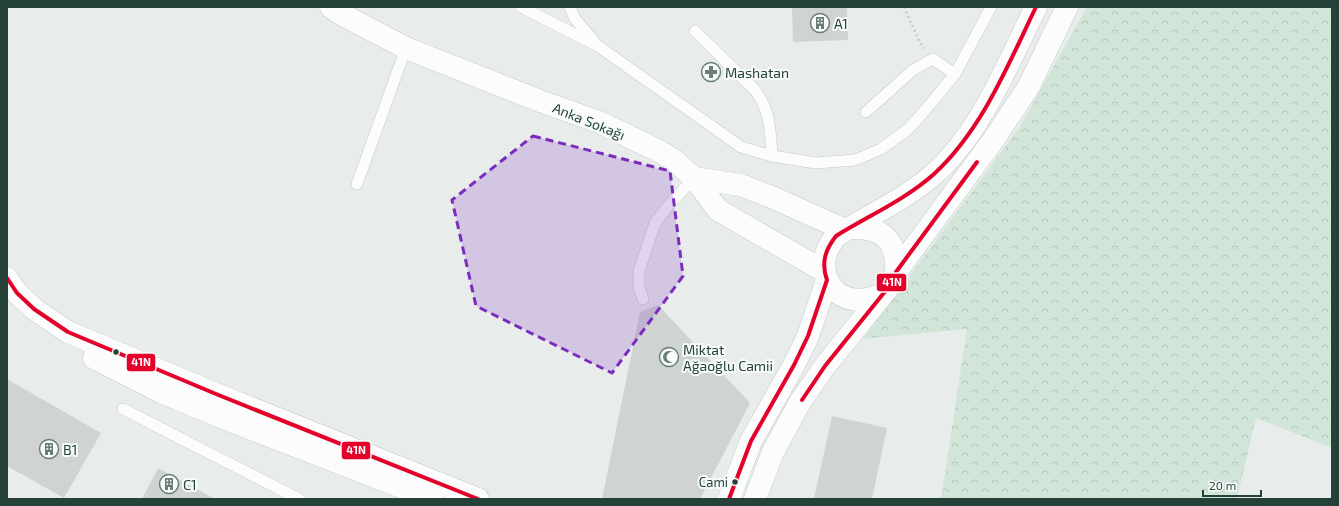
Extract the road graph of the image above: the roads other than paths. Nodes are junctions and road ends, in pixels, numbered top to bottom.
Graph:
1 (331, 7) edge
2 (521, 7) edge
3 (570, 7) edge
4 (992, 7) edge
5 (1036, 7) edge
6 (1067, 7) edge
7 (695, 31) dead end
8 (598, 46) junction
9 (406, 48) junction
10 (955, 74) junction
11 (866, 112) dead end
12 (772, 156) junction
13 (694, 178) junction
14 (357, 184) dead end
15 (849, 229) junction
16 (896, 272) junction
17 (825, 275) junction
18 (7, 278) edge
19 (883, 293) junction
20 (7, 297) edge
21 (643, 298) dead end
22 (123, 409) dead end
23 (299, 499) edge
24 (432, 499) edge
25 (478, 499) edge
26 (729, 499) edge
27 (755, 499) edge

1 - 9 street, Anka Sokağı
2 - 8 lane
3 - 8 lane
4 - 10 lane
5 - 15 street
6 - 16 street
7 - 12 lane
8 - 12 lane
9 - 13 street, Anka Sokağı
9 - 14 lane
10 - 11 lane
10 - 12 lane
13 - 15 street
13 - 17 street, Anka Sokağı
13 - 21 lane
15 - 16 street
15 - 17 street
16 - 19 street
17 - 19 street
17 - 26 street
18 - 25 street
19 - 27 street
20 - 24 street
22 - 23 lane

